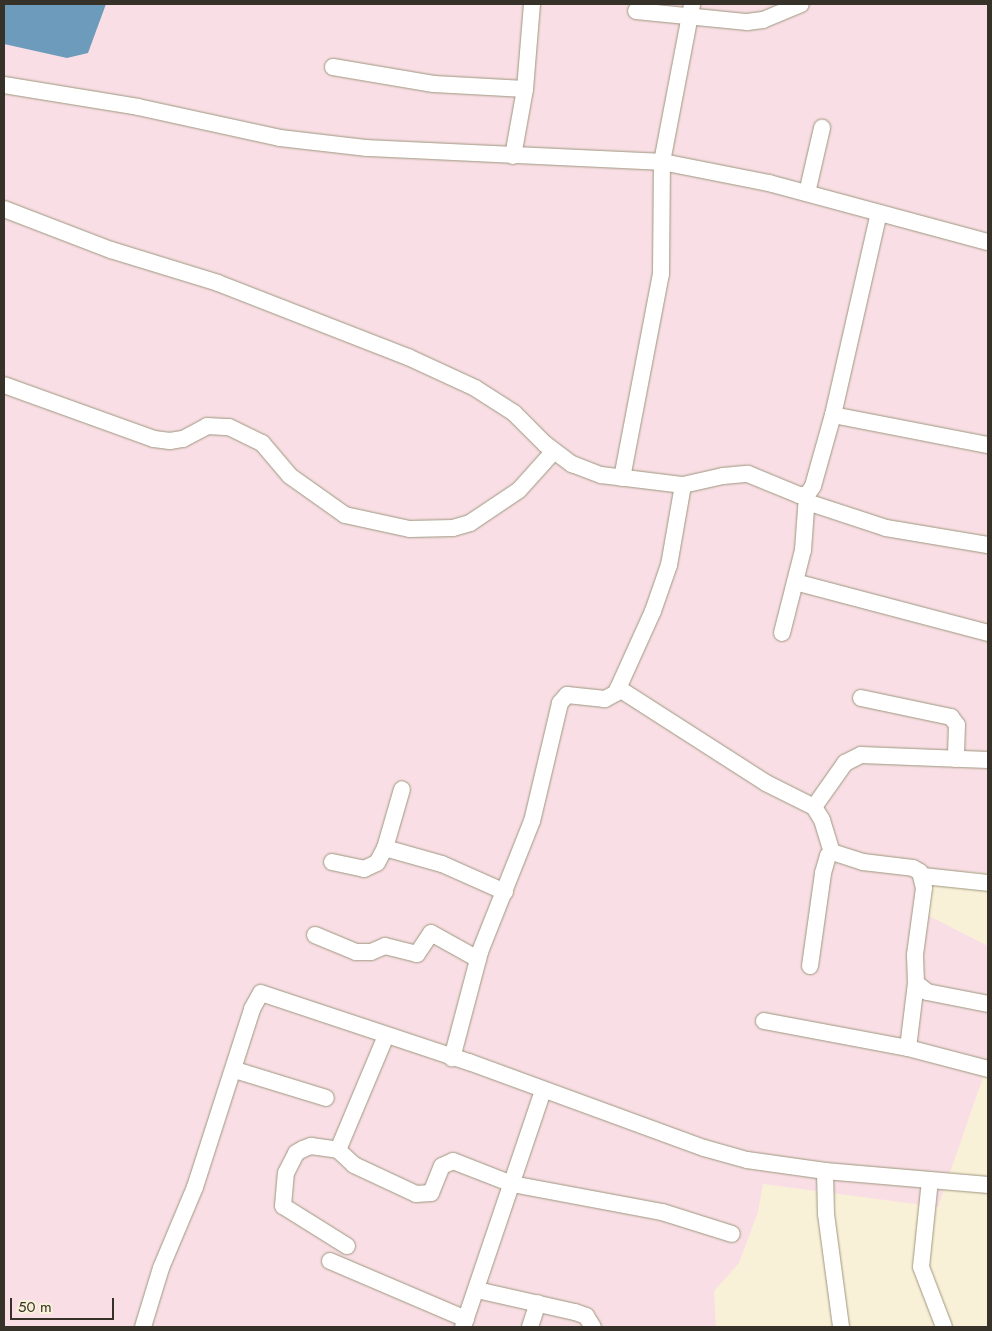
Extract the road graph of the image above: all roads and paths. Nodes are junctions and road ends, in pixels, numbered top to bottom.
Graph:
1 (532, 4) edge
2 (801, 4) edge
3 (691, 10) edge
4 (636, 11) dead end
5 (334, 67) dead end
6 (4, 85) edge
7 (525, 89) junction
8 (822, 128) dead end
9 (513, 156) junction
10 (662, 162) junction
11 (808, 193) junction
12 (4, 209) edge
13 (879, 213) junction
14 (988, 242) edge
15 (4, 385) edge
16 (833, 416) junction
17 (988, 445) edge
18 (554, 451) junction
19 (622, 478) junction
20 (683, 485) junction
21 (807, 498) junction
22 (988, 545) edge
23 (796, 582) junction
24 (782, 633) dead end
25 (988, 633) edge
26 (618, 688) junction
27 (861, 698) dead end
28 (956, 759) junction
29 (988, 760) edge
30 (402, 789) dead end
31 (814, 807) junction
32 (385, 848) junction
33 (832, 852) junction
34 (332, 862) dead end
35 (923, 876) junction
36 (988, 883) edge
37 (505, 892) junction
38 (315, 934) dead end
39 (478, 959) junction
40 (810, 966) dead end
41 (916, 983) junction
42 (988, 1004) edge
43 (764, 1021) dead end
44 (386, 1036) junction
45 (908, 1048) junction
46 (452, 1058) junction
47 (988, 1069) edge
48 (235, 1070) junction
49 (543, 1091) junction
50 (326, 1098) dead end
51 (338, 1150) junction
52 (826, 1171) junction
53 (930, 1180) junction
54 (512, 1184) junction
55 (988, 1185) edge
56 (732, 1234) dead end
57 (347, 1246) dead end
58 (330, 1261) dead end
59 (477, 1290) junction
60 (538, 1303) junction
61 (464, 1323) edge
62 (143, 1327) edge
63 (530, 1327) edge
64 (593, 1327) edge
65 (841, 1327) edge
66 (944, 1327) edge

1 - 7 street
2 - 3 street
3 - 4 street
3 - 10 street
5 - 7 street
6 - 9 street
7 - 9 street
8 - 11 street
9 - 10 street
10 - 11 street
10 - 19 street
11 - 13 street
12 - 18 street
13 - 14 street
13 - 16 street
15 - 18 street
16 - 17 street
16 - 21 street
18 - 19 street
19 - 20 street
20 - 21 street
20 - 26 street
21 - 22 street
21 - 23 street
23 - 24 street
23 - 25 street
26 - 31 street
26 - 37 street
27 - 28 street
28 - 29 street
28 - 31 street
30 - 32 street
31 - 33 street
32 - 34 street
32 - 37 street
33 - 35 street
33 - 40 street
35 - 36 street
35 - 41 street
37 - 39 street
38 - 39 street
39 - 46 street
41 - 42 street
41 - 45 street
43 - 45 street
44 - 46 street
44 - 48 street
44 - 51 street
45 - 47 street
46 - 49 street
48 - 50 street
48 - 62 street
49 - 52 street
49 - 54 street
51 - 54 street
51 - 57 street
52 - 53 street
52 - 65 street
53 - 55 street
53 - 66 street
54 - 56 street
54 - 59 street
58 - 61 street
59 - 60 street
59 - 61 street
60 - 63 street
60 - 64 street

